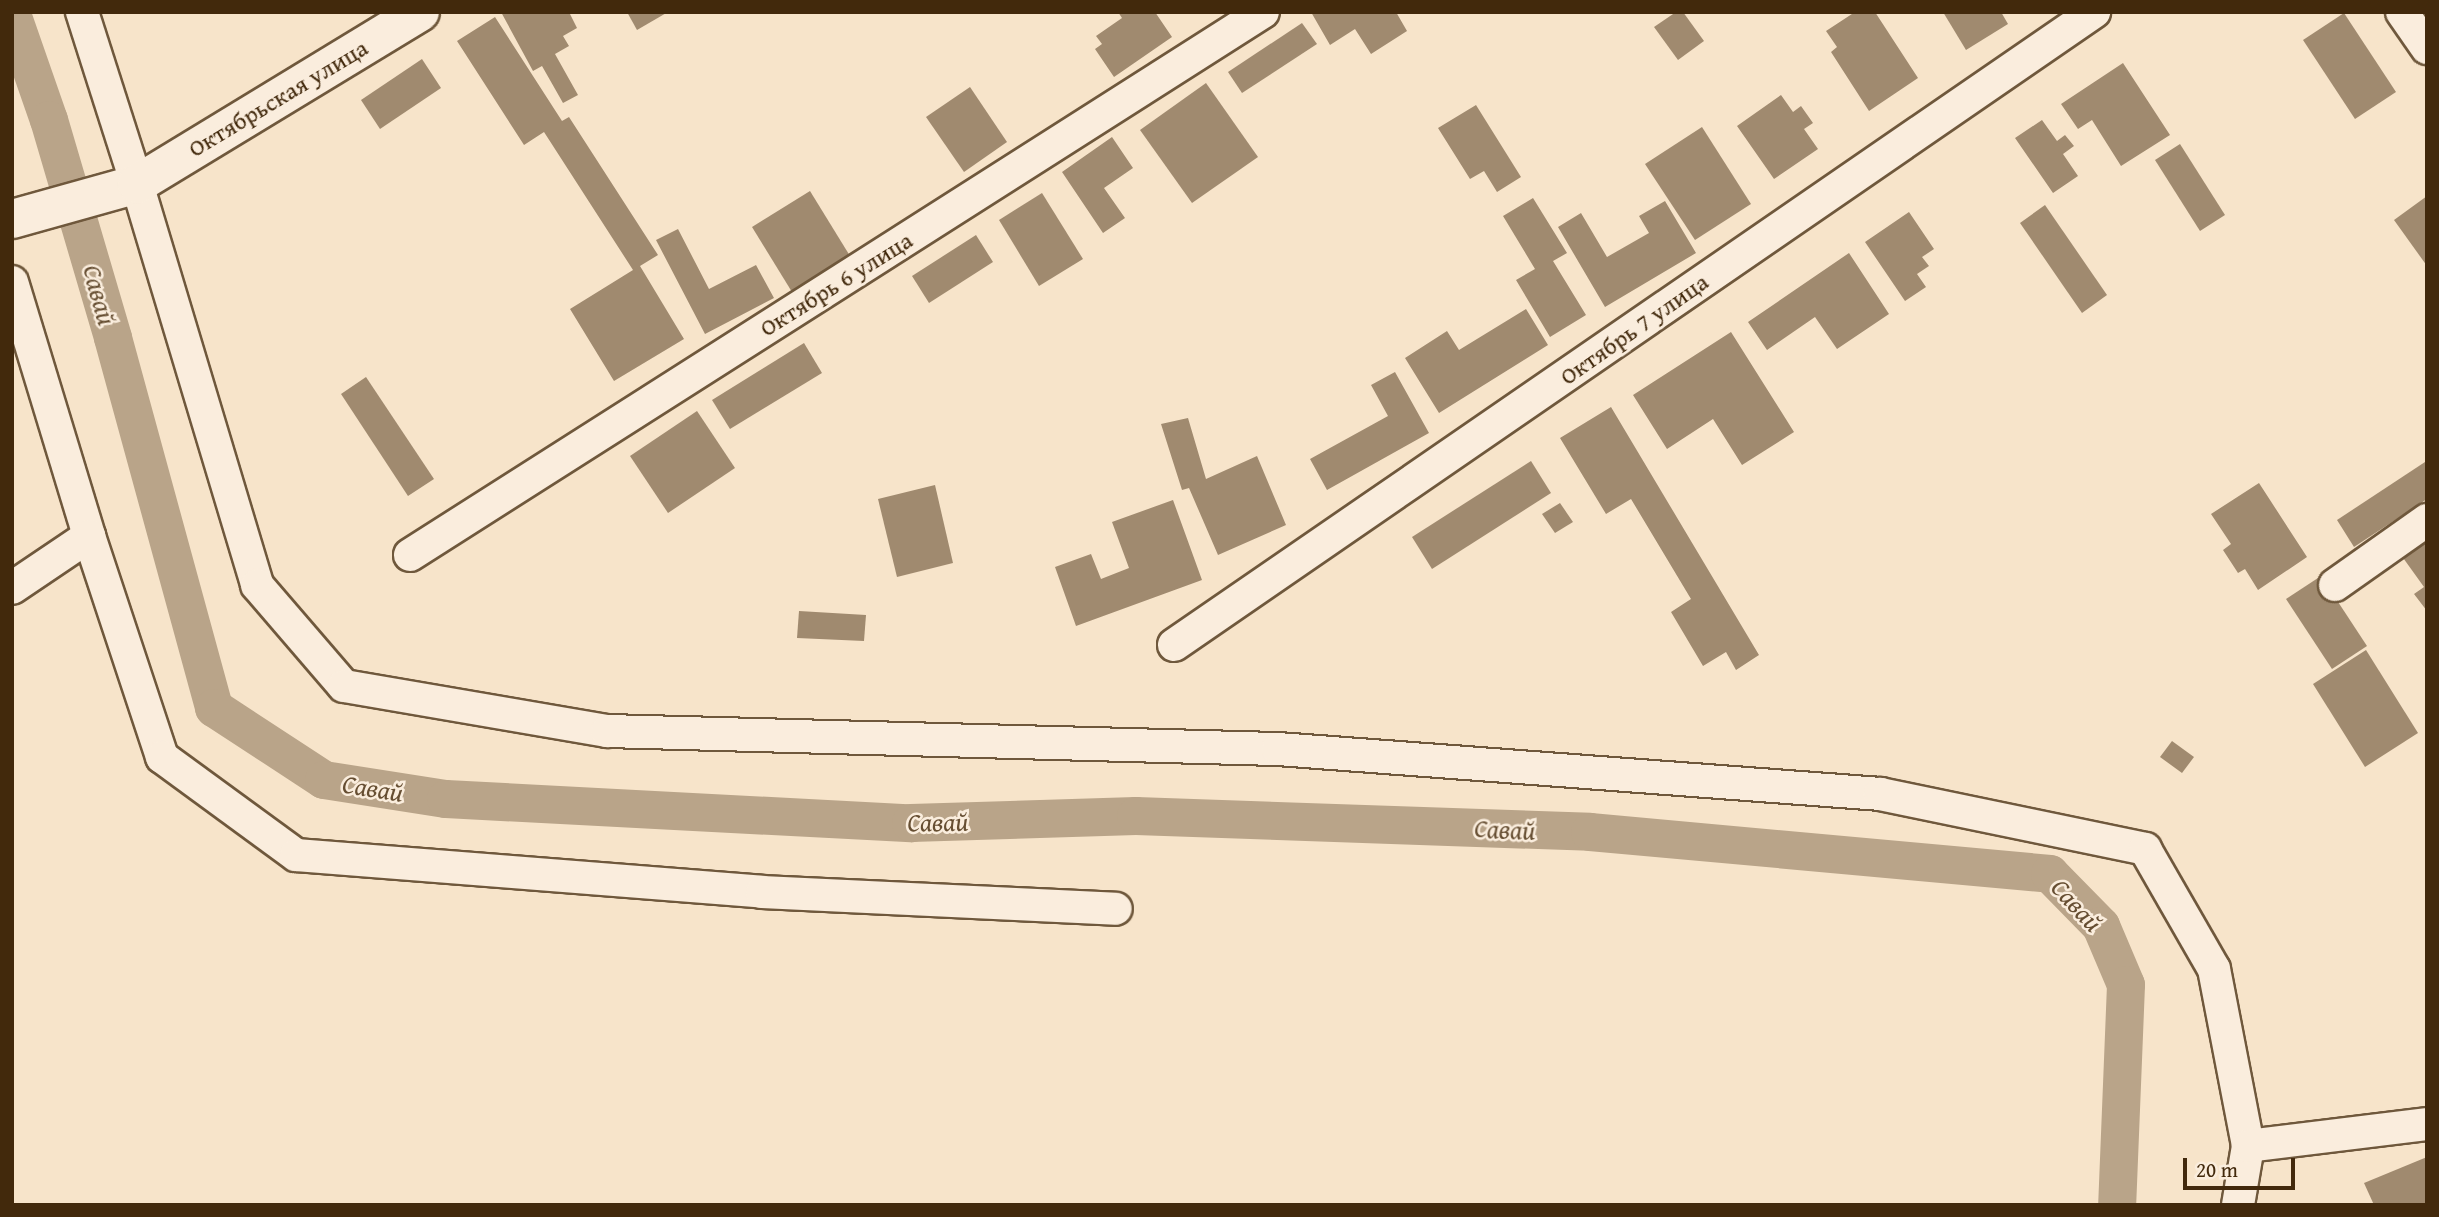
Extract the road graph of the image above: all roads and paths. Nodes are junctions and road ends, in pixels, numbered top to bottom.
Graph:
1 (82, 12) edge
2 (419, 12) edge
3 (1263, 12) edge
4 (2094, 12) edge
5 (2402, 12) edge
6 (2427, 48) edge
7 (137, 184) junction
8 (12, 219) edge
9 (12, 282) edge
10 (2427, 520) edge
11 (89, 536) junction
12 (410, 555) dead end
13 (2335, 585) dead end
14 (12, 587) edge
15 (1174, 645) dead end
16 (1116, 909) dead end
17 (2427, 1124) edge
18 (2248, 1146) junction
19 (2238, 1205) edge

1 - 7 street
2 - 7 main road, Октябрьская улица
3 - 12 street, Октябрь 6 улица
4 - 15 street, Октябрь 7 улица
5 - 6 street
7 - 8 main road, Октябрьская улица
7 - 18 street
9 - 11 street
10 - 13 street
11 - 14 street
11 - 16 street
17 - 18 street
18 - 19 street

